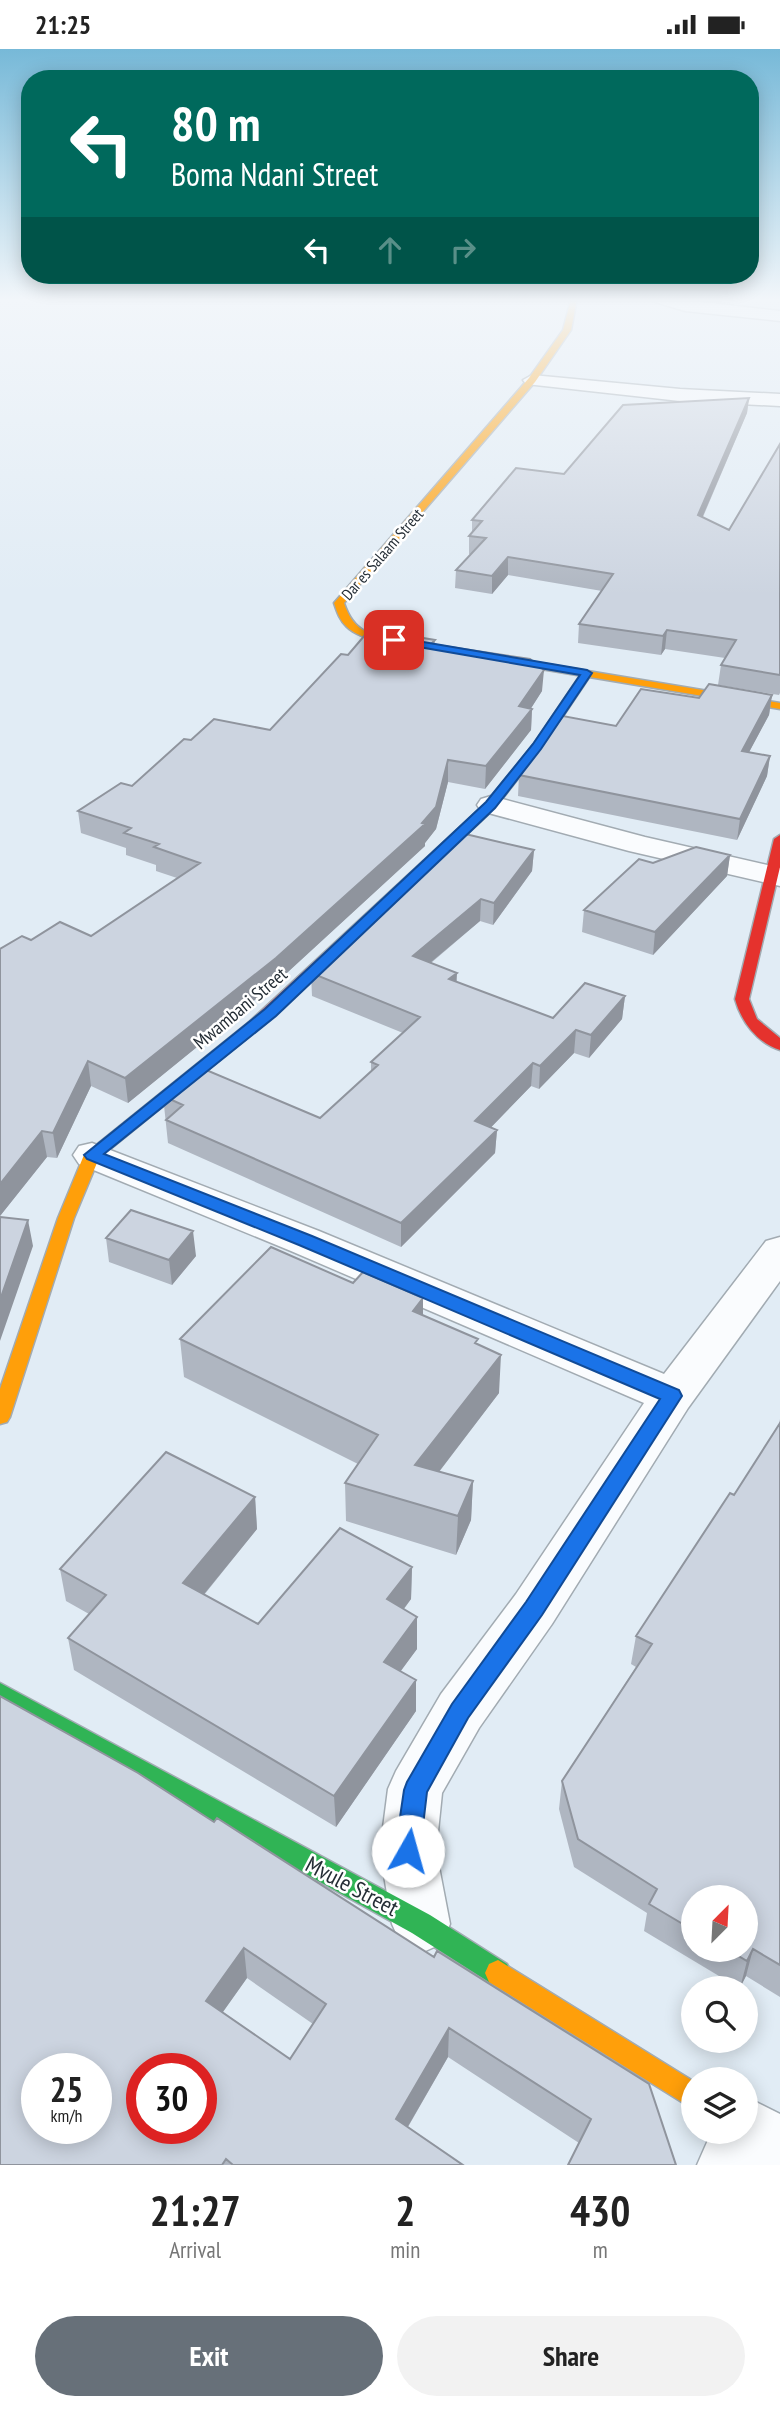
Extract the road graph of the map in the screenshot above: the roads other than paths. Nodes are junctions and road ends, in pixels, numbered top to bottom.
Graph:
1 (517, 398) edge
2 (735, 398) edge
3 (780, 400) edge
4 (435, 648) edge
5 (474, 655) edge
6 (587, 673) junction
7 (777, 704) edge
8 (491, 805) junction
9 (780, 839) edge
10 (775, 876) edge
11 (780, 1045) edge
12 (92, 1155) junction
13 (780, 1251) edge
14 (672, 1396) junction
15 (0, 1417) edge
16 (0, 1693) edge
17 (421, 1924) junction
18 (681, 2088) edge
19 (758, 2138) edge
20 (739, 2144) edge
21 (780, 2151) edge
22 (729, 2165) edge

1 - 4 street, Dar es Salaam Street
2 - 3 street
5 - 6 street
6 - 7 street
6 - 8 street, Mwambani Street
8 - 10 street
8 - 12 street, Mwambani Street
9 - 10 street
10 - 11 street
12 - 14 street
12 - 15 street, Mwambani Street
13 - 14 street
14 - 17 street
16 - 17 street, Mvule Street
17 - 18 street, Mvule Street
19 - 21 street
20 - 22 street

